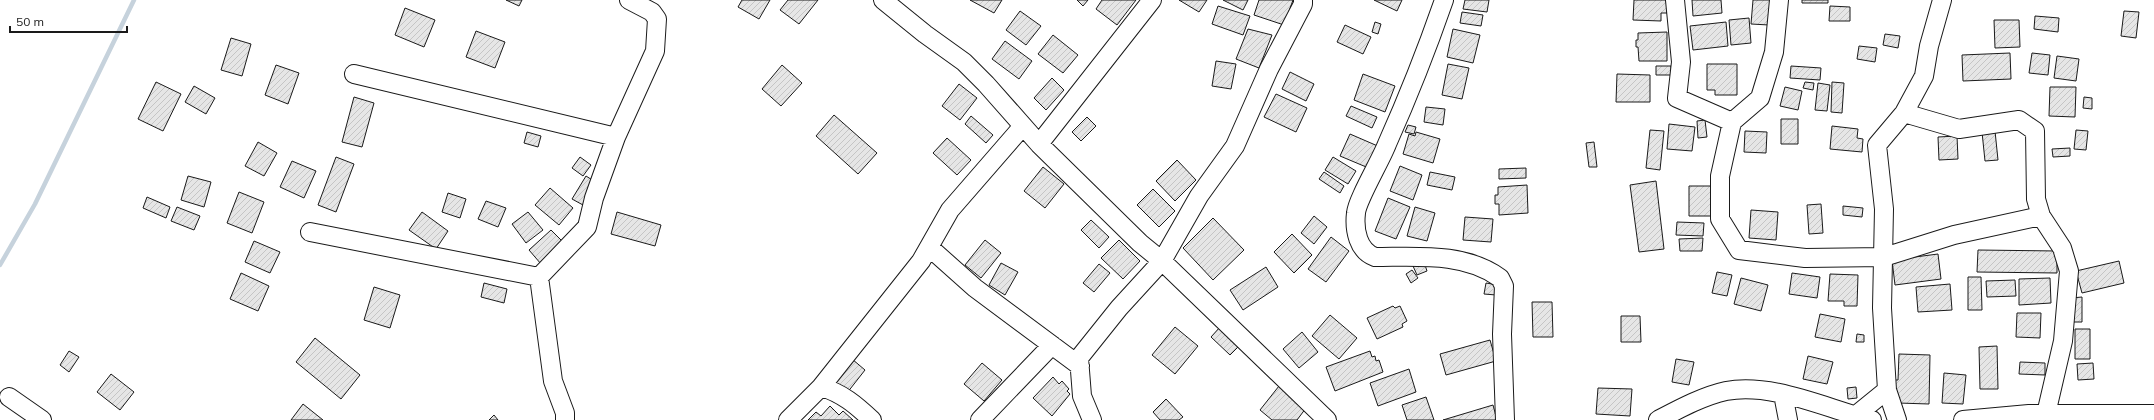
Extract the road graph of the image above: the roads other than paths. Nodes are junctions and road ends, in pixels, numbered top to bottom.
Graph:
1 (629, 0) edge
2 (882, 0) edge
3 (1152, 0) edge
4 (1302, 0) edge
5 (1444, 0) edge
6 (1675, 0) edge
7 (1779, 0) edge
8 (1942, 0) edge
9 (354, 74) dead end
10 (1904, 113) junction
11 (1732, 122) junction
12 (1023, 126) junction
13 (616, 137) junction
14 (1039, 144) junction
15 (2041, 216) junction
16 (310, 232) dead end
17 (929, 247) junction
18 (1884, 257) junction
19 (1162, 261) junction
20 (538, 277) junction
21 (1052, 345) junction
22 (1080, 366) junction
23 (821, 387) junction
24 (1887, 390) junction
25 (1783, 394) junction
26 (9, 397) dead end
27 (2046, 414) junction
28 (2154, 414) edge
29 (1855, 416) junction
30 (42, 420) edge
31 (566, 420) edge
32 (788, 420) edge
33 (872, 420) edge
34 (980, 420) edge
35 (1092, 420) edge
36 (1327, 420) edge
37 (1505, 420) edge
38 (1658, 420) edge
39 (1788, 420) edge
40 (1872, 420) edge
41 (1897, 420) edge
42 (1963, 420) edge

1 - 13 street
2 - 12 street
3 - 14 street
4 - 19 street
5 - 37 street
6 - 11 street
7 - 11 street
8 - 10 street
9 - 13 street
10 - 15 street
10 - 18 street
11 - 18 street
12 - 14 street
12 - 17 street
13 - 20 street
14 - 19 street
15 - 18 street
15 - 27 street
16 - 20 street
17 - 21 street
17 - 23 street
18 - 24 street
19 - 22 street
19 - 36 street
20 - 31 street
21 - 22 street
21 - 34 street
22 - 35 street
23 - 32 street
23 - 33 street
24 - 29 street
24 - 41 street
25 - 29 street
25 - 38 street
25 - 39 street
26 - 30 street
27 - 28 street
27 - 42 street
29 - 40 street

